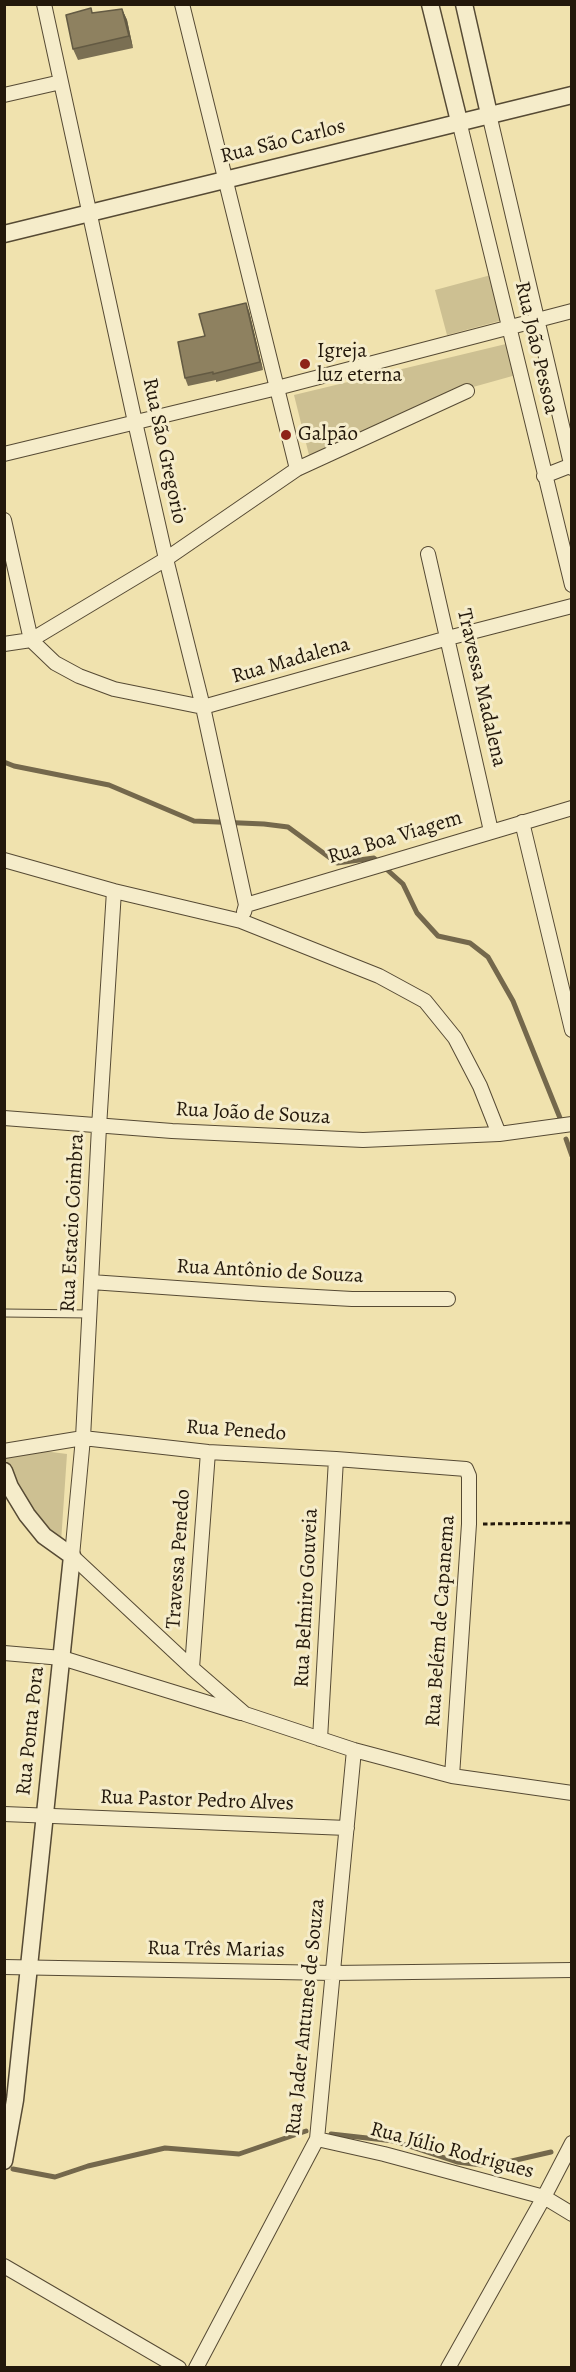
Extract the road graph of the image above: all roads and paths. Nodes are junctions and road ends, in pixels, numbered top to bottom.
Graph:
1 (44, 4) edge
2 (182, 4) edge
3 (430, 4) edge
4 (464, 4) edge
5 (61, 82) junction
6 (4, 95) edge
7 (572, 95) edge
8 (489, 114) junction
9 (459, 121) junction
10 (226, 180) junction
11 (91, 212) junction
12 (4, 234) edge
13 (572, 311) edge
14 (536, 320) junction
15 (509, 328) junction
16 (277, 387) junction
17 (467, 391) dead end
18 (135, 422) junction
19 (4, 454) edge
20 (571, 466) edge
21 (297, 469) junction
22 (544, 476) junction
23 (4, 520) edge
24 (428, 554) dead end
25 (166, 559) junction
26 (572, 585) edge
27 (572, 606) edge
28 (448, 638) junction
29 (31, 640) junction
30 (4, 644) edge
31 (203, 707) junction
32 (572, 808) edge
33 (522, 822) junction
34 (491, 831) junction
35 (4, 860) edge
36 (114, 891) junction
37 (246, 905) junction
38 (241, 921) junction
39 (572, 1030) edge
40 (4, 1118) edge
41 (572, 1124) edge
42 (99, 1127) junction
43 (499, 1134) junction
44 (91, 1281) junction
45 (448, 1299) dead end
46 (4, 1313) edge
47 (90, 1314) junction
48 (83, 1438) junction
49 (4, 1451) edge
50 (208, 1452) junction
51 (336, 1459) junction
52 (466, 1469) joint
53 (4, 1471) edge
54 (572, 1523) edge
55 (470, 1524) junction
56 (72, 1556) junction
57 (4, 1653) edge
58 (62, 1658) junction
59 (192, 1668) junction
60 (245, 1714) junction
61 (320, 1739) junction
62 (354, 1750) junction
63 (452, 1776) junction
64 (572, 1793) edge
65 (4, 1814) edge
66 (44, 1816) junction
67 (347, 1828) junction
68 (4, 1967) edge
69 (28, 1968) junction
70 (572, 1970) edge
71 (333, 1973) junction
72 (317, 2139) junction
73 (572, 2143) edge
74 (4, 2161) edge
75 (544, 2197) junction
76 (572, 2214) edge
77 (4, 2266) edge
78 (179, 2367) edge
79 (196, 2367) edge
80 (448, 2367) edge

1 - 5 street, Rua São Gregorio
2 - 10 street
3 - 9 street
4 - 8 street
5 - 6 street
5 - 11 street, Rua São Gregorio
7 - 8 street, Rua São Carlos
8 - 9 street, Rua São Carlos
8 - 14 street, Rua João Pessoa
9 - 10 street, Rua São Carlos
9 - 15 street, Rua João Pessoa
10 - 11 street, Rua São Carlos
10 - 16 street
11 - 12 street, Rua São Carlos
11 - 18 street, Rua São Gregorio
13 - 14 street
14 - 15 street
14 - 20 street, Rua João Pessoa
15 - 16 street
15 - 22 street, Rua João Pessoa
16 - 18 street
16 - 21 street
17 - 21 street
18 - 19 street
18 - 25 street, Rua São Gregorio
20 - 22 street
21 - 25 street
22 - 26 street, Rua João Pessoa
23 - 29 street
24 - 28 street, Travessa Madalena
25 - 29 street
25 - 31 street, Rua São Gregorio
27 - 28 street, Rua Madalena
28 - 31 street, Rua Madalena
28 - 34 street, Travessa Madalena
29 - 30 street
29 - 31 street, Rua Madalena
31 - 37 street, Rua São Gregorio
32 - 33 street, Rua Boa Viagem
33 - 34 street, Rua Boa Viagem
33 - 39 street
34 - 37 street, Rua Boa Viagem
35 - 36 street
36 - 38 street
36 - 42 street, Rua Estacio Coimbra
37 - 38 street
38 - 43 street
40 - 42 street, Rua João de Souza
41 - 43 street, Rua João de Souza
42 - 43 street, Rua João de Souza
42 - 44 street, Rua Estacio Coimbra
44 - 45 street, Rua Antônio de Souza
44 - 47 street, Rua Estacio Coimbra
46 - 47 lane
47 - 48 street, Rua Estacio Coimbra
48 - 49 street, Rua Penedo
48 - 50 street, Rua Penedo
48 - 56 street, Rua Estacio Coimbra
50 - 51 street, Rua Penedo
50 - 59 street, Travessa Penedo
51 - 52 street, Rua Penedo
51 - 61 street, Rua Belmiro Gouveia
52 - 55 street, Rua Belém de Capanema
53 - 56 street
54 - 55 path
55 - 63 street, Rua Belém de Capanema
56 - 58 street, Rua Ponta Pora
56 - 59 street
57 - 58 street
58 - 60 street
58 - 66 street, Rua Ponta Pora
59 - 60 street
60 - 61 street
61 - 62 street
62 - 63 street
62 - 67 street, Rua Jader Antunes de Souza
63 - 64 street
65 - 66 street, Rua Pastor Pedro Alves
66 - 67 street, Rua Pastor Pedro Alves
66 - 69 street, Rua Ponta Pora
67 - 71 street, Rua Jader Antunes de Souza
68 - 69 street, Rua Três Marias
69 - 71 street, Rua Três Marias
69 - 74 street, Rua Ponta Pora
70 - 71 street, Rua Três Marias
71 - 72 street, Rua Jader Antunes de Souza
72 - 75 street, Rua Júlio Rodrigues
72 - 79 street, Rua Jader Antunes de Souza
73 - 75 street
75 - 76 street, Rua Júlio Rodrigues
75 - 80 street
77 - 78 street

